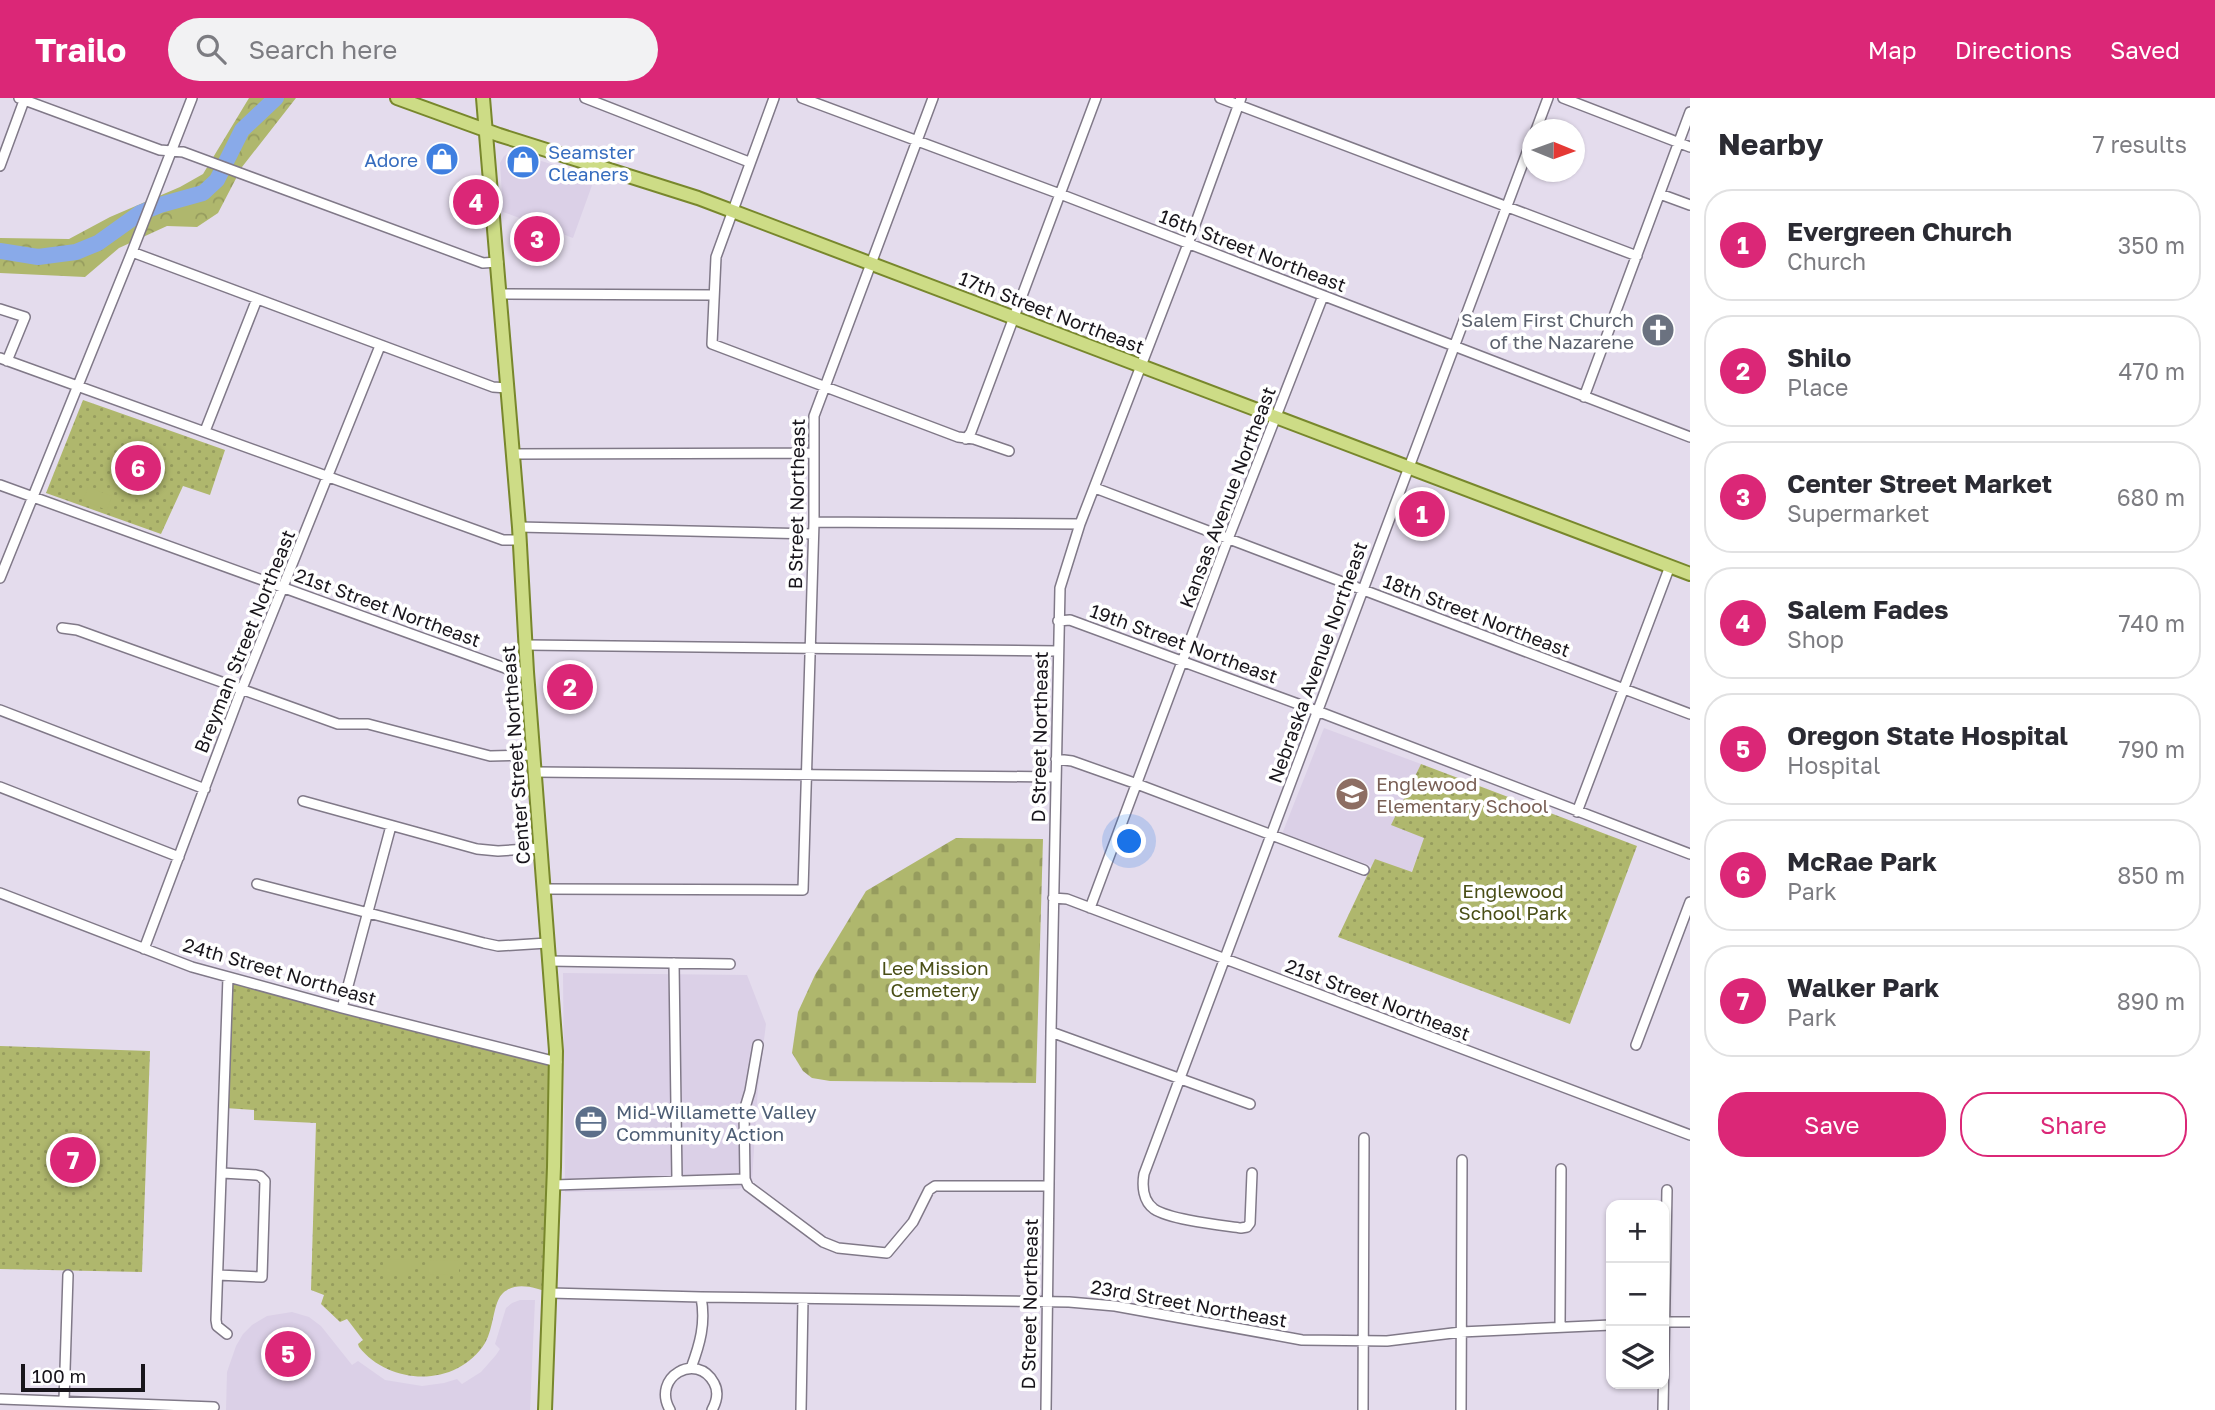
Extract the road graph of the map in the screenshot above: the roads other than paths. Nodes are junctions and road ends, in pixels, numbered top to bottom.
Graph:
1 (192, 98) edge
2 (397, 98) edge
3 (482, 98) edge
4 (585, 98) edge
5 (774, 98) edge
6 (802, 98) edge
7 (933, 98) edge
8 (1096, 98) edge
9 (1220, 98) edge
10 (1548, 98) edge
11 (1563, 98) edge
12 (23, 99) edge
13 (1240, 101) edge
14 (1690, 112) edge
15 (1540, 119) edge
16 (485, 130) junction
17 (916, 141) junction
18 (1679, 143) junction
19 (1690, 147) edge
20 (172, 150) junction
21 (750, 162) junction
22 (0, 166) edge
23 (1522, 166) edge
24 (1060, 194) junction
25 (1660, 194) junction
26 (1690, 205) edge
27 (1507, 206) junction
28 (732, 211) junction
29 (1188, 244) junction
30 (132, 252) junction
31 (1637, 256) junction
32 (498, 262) junction
33 (870, 263) junction
34 (500, 294) junction
35 (713, 295) junction
36 (1323, 296) junction
37 (257, 299) junction
38 (0, 309) edge
39 (1014, 318) junction
40 (380, 346) junction
41 (1454, 346) junction
42 (4, 359) edge
43 (1141, 366) junction
44 (77, 386) junction
45 (824, 386) junction
46 (508, 388) junction
47 (1584, 397) junction
48 (1276, 416) junction
49 (205, 431) junction
50 (1690, 437) edge
51 (966, 439) junction
52 (1009, 451) dead end
53 (813, 453) junction
54 (512, 454) junction
55 (1408, 467) junction
56 (329, 477) junction
57 (0, 485) edge
58 (1095, 488) junction
59 (32, 496) junction
60 (814, 522) junction
61 (1080, 524) junction
62 (519, 534) junction
63 (813, 534) junction
64 (1228, 539) junction
65 (1670, 566) junction
66 (1690, 574) edge
67 (0, 578) edge
68 (284, 588) junction
69 (1362, 590) junction
70 (1058, 621) junction
71 (62, 628) dead end
72 (526, 645) junction
73 (810, 647) junction
74 (1058, 650) junction
75 (1184, 661) junction
76 (527, 672) junction
77 (1624, 690) junction
78 (242, 691) junction
79 (0, 710) edge
80 (1317, 711) junction
81 (1690, 714) edge
82 (534, 755) junction
83 (1056, 759) junction
84 (535, 772) junction
85 (806, 775) junction
86 (1056, 777) junction
87 (1137, 784) junction
88 (0, 787) edge
89 (205, 789) junction
90 (303, 801) dead end
91 (1577, 812) junction
92 (391, 825) junction
93 (1270, 835) junction
94 (541, 848) junction
95 (1690, 854) edge
96 (179, 857) junction
97 (1364, 870) dead end
98 (257, 884) dead end
99 (544, 889) junction
100 (0, 893) edge
101 (1053, 898) junction
102 (1690, 902) edge
103 (1090, 908) junction
104 (368, 913) junction
105 (547, 943) junction
106 (144, 949) junction
107 (1223, 959) junction
108 (549, 961) junction
109 (674, 964) junction
110 (730, 964) dead end
111 (228, 977) junction
112 (342, 1008) junction
113 (1051, 1032) junction
114 (758, 1045) dead end
115 (1636, 1045) dead end
116 (557, 1062) junction
117 (1178, 1079) junction
118 (1250, 1104) dead end
119 (1690, 1135) edge
120 (1364, 1139) dead end
121 (1462, 1160) dead end
122 (1561, 1169) dead end
123 (223, 1173) junction
124 (1252, 1173) dead end
125 (745, 1179) junction
126 (677, 1180) junction
127 (554, 1185) junction
128 (1049, 1186) junction
129 (1667, 1190) dead end
130 (1665, 1263) edge
131 (68, 1275) dead end
132 (218, 1275) junction
133 (550, 1293) junction
134 (701, 1297) junction
135 (803, 1299) junction
136 (1047, 1301) junction
137 (1669, 1322) edge
138 (1690, 1322) edge
139 (1606, 1325) edge
140 (1664, 1326) edge
141 (1560, 1327) junction
142 (1461, 1332) junction
143 (227, 1334) dead end
144 (1363, 1342) junction
145 (691, 1368) junction
146 (1, 1399) edge
147 (64, 1401) junction
148 (214, 1407) dead end
149 (545, 1410) edge
150 (670, 1410) edge
151 (712, 1410) edge
152 (801, 1410) edge
153 (1046, 1410) edge
154 (1363, 1410) edge
155 (1461, 1410) edge
156 (1663, 1410) edge

1 - 20 street
2 - 16 main road, 17th Street Northeast
3 - 16 main road, Center Street Northeast
4 - 21 street
5 - 21 street
6 - 17 street, 16th Street Northeast
7 - 17 street, B Street Northeast
8 - 24 street
9 - 13 street
10 - 15 street
11 - 18 street
12 - 20 street
12 - 22 street
13 - 27 street
13 - 29 street, D Street Northeast
14 - 18 street
16 - 28 main road, 17th Street Northeast
16 - 32 main road, Center Street Northeast
17 - 24 street, 16th Street Northeast
17 - 33 street, B Street Northeast
18 - 19 street
18 - 25 street
20 - 30 street
20 - 32 street
21 - 28 street
23 - 27 street, Nebraska Avenue Northeast
24 - 29 street, 16th Street Northeast
24 - 39 street
25 - 26 street
25 - 31 street
27 - 31 street
27 - 41 street, Nebraska Avenue Northeast
28 - 33 main road, 17th Street Northeast
28 - 35 street
29 - 36 street, 16th Street Northeast
29 - 43 street, D Street Northeast
30 - 37 street
30 - 44 street
31 - 47 street
32 - 34 main road, Center Street Northeast
33 - 39 main road, 17th Street Northeast
33 - 45 street, B Street Northeast
34 - 35 street
34 - 46 main road, Center Street Northeast
35 - 45 street
36 - 41 street, 16th Street Northeast
36 - 48 street, Kansas Avenue Northeast
37 - 40 street
37 - 49 street
38 - 42 street
39 - 43 main road, 17th Street Northeast
39 - 51 street
40 - 46 street
40 - 56 street, Breyman Street Northeast
41 - 47 street, 16th Street Northeast
41 - 55 street, Nebraska Avenue Northeast
42 - 44 street
43 - 48 main road, 17th Street Northeast
43 - 58 street, D Street Northeast
44 - 49 street
44 - 59 street
45 - 51 street
45 - 53 street, B Street Northeast
46 - 54 main road, Center Street Northeast
47 - 50 street, 16th Street Northeast
48 - 55 main road, 17th Street Northeast
48 - 64 street, Kansas Avenue Northeast
49 - 56 street
51 - 52 street
53 - 54 street
53 - 60 street, B Street Northeast
54 - 62 main road, Center Street Northeast
55 - 65 main road, 17th Street Northeast
55 - 69 street, Nebraska Avenue Northeast
56 - 62 street
56 - 68 street, Breyman Street Northeast
57 - 59 street, 21st Street Northeast
58 - 61 street, D Street Northeast
58 - 64 street, 18th Street Northeast
59 - 67 street
59 - 68 street, 21st Street Northeast
60 - 61 street
60 - 63 street, B Street Northeast
61 - 70 street, D Street Northeast
62 - 63 street
62 - 72 main road, Center Street Northeast
63 - 73 street, B Street Northeast
64 - 69 street, 18th Street Northeast
64 - 75 street, Kansas Avenue Northeast
65 - 66 main road, 17th Street Northeast
65 - 77 street
68 - 76 street, 21st Street Northeast
68 - 78 street, Breyman Street Northeast
69 - 77 street, 18th Street Northeast
69 - 80 street, Nebraska Avenue Northeast
70 - 74 street, D Street Northeast
70 - 75 street, 19th Street Northeast
71 - 78 street
72 - 73 street
72 - 76 main road, Center Street Northeast
73 - 74 street
73 - 85 street, B Street Northeast
74 - 83 street, D Street Northeast
75 - 80 street, 19th Street Northeast
75 - 87 street, Kansas Avenue Northeast
76 - 82 main road, Center Street Northeast
77 - 81 street, 18th Street Northeast
77 - 91 street
78 - 82 street
78 - 89 street, Breyman Street Northeast
79 - 89 street
80 - 91 street, 19th Street Northeast
80 - 93 street, Nebraska Avenue Northeast
82 - 84 main road, Center Street Northeast
83 - 86 street, D Street Northeast
83 - 87 street
84 - 85 street
84 - 94 main road, Center Street Northeast
85 - 86 street
85 - 99 street, B Street Northeast
86 - 101 street, D Street Northeast
87 - 93 street
87 - 103 street, Kansas Avenue Northeast
88 - 96 street
89 - 96 street, Breyman Street Northeast
90 - 92 street
91 - 95 street, 19th Street Northeast
92 - 94 street
92 - 104 street
93 - 97 street
93 - 107 street, Nebraska Avenue Northeast
94 - 99 main road, Center Street Northeast
96 - 106 street, Breyman Street Northeast
98 - 104 street
99 - 105 main road, Center Street Northeast
100 - 106 street, 24th Street Northeast
101 - 103 street, 21st Street Northeast
101 - 113 street, D Street Northeast
102 - 115 street
103 - 107 street, 21st Street Northeast
104 - 105 street
104 - 112 street
105 - 108 main road, Center Street Northeast
106 - 111 street, 24th Street Northeast
107 - 117 street, Nebraska Avenue Northeast
107 - 119 street, 21st Street Northeast
108 - 109 street
108 - 116 main road, Center Street Northeast
109 - 110 street
109 - 126 street
111 - 112 street, 24th Street Northeast
111 - 123 street
112 - 116 street, 24th Street Northeast
113 - 117 street
113 - 128 street, D Street Northeast
114 - 125 street
116 - 127 main road, Center Street Northeast
117 - 118 street
117 - 124 street, Nebraska Avenue Northeast
120 - 144 street
121 - 142 street
122 - 141 street
123 - 132 street
123 - 132 street
125 - 126 street
125 - 128 street
126 - 127 street
127 - 133 main road, Center Street Northeast
128 - 136 street, D Street Northeast
129 - 130 street
131 - 147 street
132 - 143 street
133 - 134 street, 23rd Street Northeast
133 - 149 main road, Center Street Northeast
134 - 135 street, 23rd Street Northeast
134 - 145 street
135 - 136 street, 23rd Street Northeast
135 - 152 street
136 - 144 street, 23rd Street Northeast
136 - 153 street, D Street Northeast
137 - 138 street
139 - 141 street, 23rd Street Northeast
140 - 156 street
141 - 142 street, 23rd Street Northeast
142 - 144 street, 23rd Street Northeast
142 - 155 street
144 - 154 street
145 - 150 street
145 - 151 street
146 - 147 street
147 - 148 street

